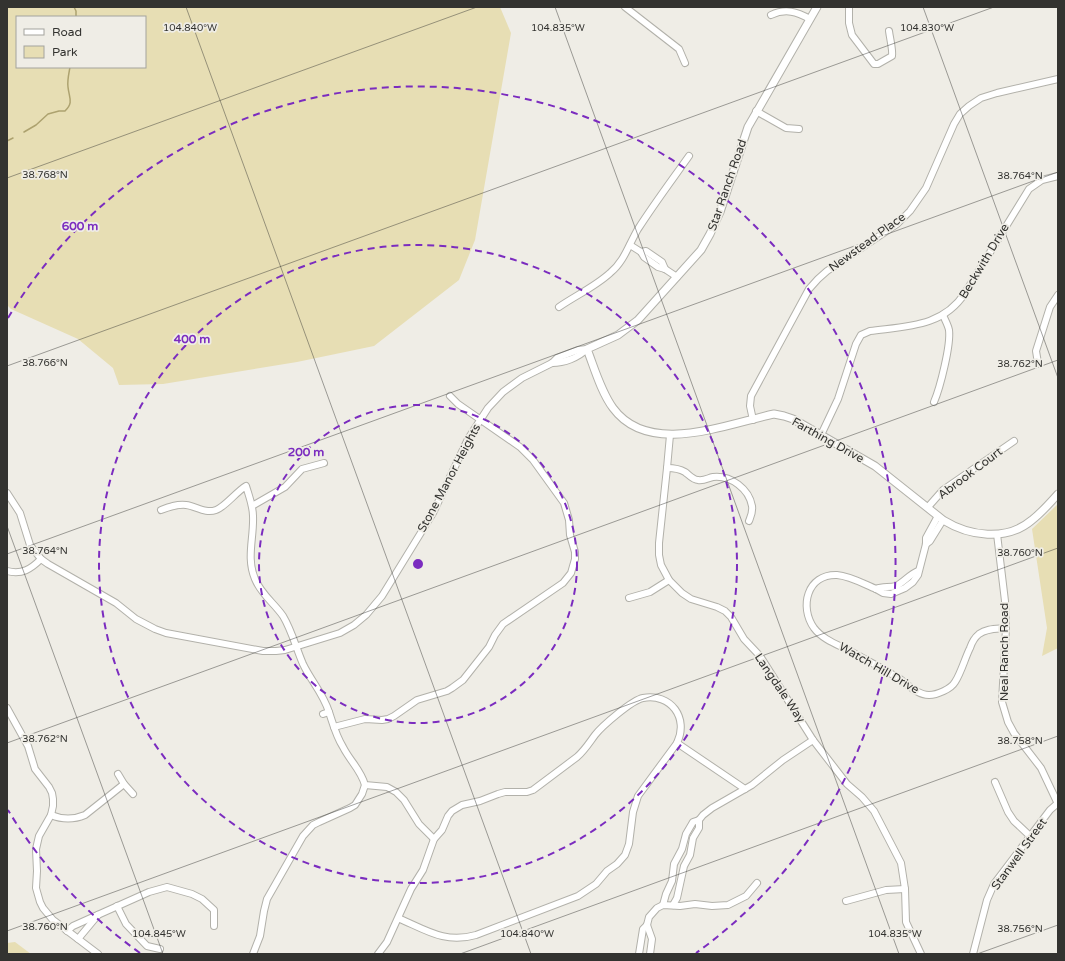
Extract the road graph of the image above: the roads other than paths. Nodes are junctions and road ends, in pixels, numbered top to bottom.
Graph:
1 (817, 7) edge
2 (849, 7) edge
3 (628, 8) edge
4 (771, 15) dead end
5 (810, 19) junction
6 (889, 31) dead end
7 (685, 63) dead end
8 (1058, 78) edge
9 (756, 111) junction
10 (799, 128) dead end
11 (689, 156) dead end
12 (1058, 176) edge
13 (630, 245) junction
14 (677, 277) junction
15 (1058, 295) edge
16 (559, 307) dead end
17 (943, 315) junction
18 (587, 349) junction
19 (1038, 363) dead end
20 (450, 396) dead end
21 (934, 402) dead end
22 (480, 419) junction
23 (753, 420) junction
24 (670, 435) junction
25 (821, 435) junction
26 (1014, 441) dead end
27 (324, 462) dead end
28 (668, 468) junction
29 (7, 493) edge
30 (1058, 494) edge
31 (252, 506) junction
32 (928, 507) junction
33 (161, 510) dead end
34 (941, 518) junction
35 (749, 521) dead end
36 (997, 534) junction
37 (41, 559) junction
38 (7, 571) edge
39 (670, 580) junction
40 (629, 598) dead end
41 (1006, 628) junction
42 (297, 647) junction
43 (7, 708) edge
44 (334, 727) junction
45 (813, 740) junction
46 (677, 743) junction
47 (118, 774) dead end
48 (995, 782) dead end
49 (124, 784) junction
50 (365, 785) junction
51 (745, 789) junction
52 (133, 794) dead end
53 (1058, 803) edge
54 (51, 815) junction
55 (699, 820) junction
56 (1030, 836) junction
57 (434, 839) junction
58 (672, 881) junction
59 (757, 883) dead end
60 (681, 884) junction
61 (905, 889) junction
62 (846, 901) dead end
63 (663, 905) junction
64 (673, 905) junction
65 (118, 906) junction
66 (99, 914) junction
67 (398, 918) junction
68 (214, 926) dead end
69 (647, 926) junction
70 (67, 931) junction
71 (78, 939) junction
72 (160, 948) dead end
73 (98, 954) edge
74 (253, 954) edge
75 (378, 954) edge
76 (639, 954) edge
77 (650, 954) edge
78 (921, 954) edge
79 (973, 954) edge

1 - 5 street, Star Ranch Road
2 - 6 street
3 - 7 street
4 - 5 street
5 - 9 street, Star Ranch Road
8 - 23 street, Newstead Place
9 - 10 street
9 - 14 street, Star Ranch Road
11 - 13 street
12 - 17 street, Beckwith Drive
13 - 14 street
13 - 16 street
14 - 18 street, Star Ranch Road
15 - 19 street
17 - 21 street
17 - 25 street, Beckwith Drive
18 - 22 street, Stone Manor Heights
18 - 24 street, Farthing Drive
20 - 22 street
22 - 42 street, Stone Manor Heights
22 - 44 street
23 - 24 street, Farthing Drive
23 - 25 street, Farthing Drive
24 - 28 street, Langdale Way
25 - 32 street, Farthing Drive
26 - 32 street, Abrook Court
27 - 31 street
28 - 35 street
28 - 39 street, Langdale Way
29 - 37 street, Stone Manor Heights
30 - 36 street, Farthing Drive
31 - 33 street
31 - 42 street
32 - 34 street, Farthing Drive
34 - 36 street, Farthing Drive
34 - 41 street, Watch Hill Drive
36 - 41 street, Neal Ranch Road
37 - 38 street
37 - 42 street, Stone Manor Heights
39 - 40 street
39 - 45 street, Langdale Way
41 - 53 street, Neal Ranch Road
42 - 44 street
43 - 54 street
44 - 50 street
45 - 51 street
45 - 61 street, Langdale Way
46 - 51 street
46 - 57 street
46 - 67 street
47 - 49 street
48 - 56 street
49 - 52 street
49 - 54 street
50 - 57 street
50 - 74 street
51 - 55 street
53 - 56 street, Stanwell Street
54 - 70 street
55 - 58 street
55 - 60 street
56 - 79 street, Stanwell Street
57 - 67 street
58 - 60 street
58 - 63 street
59 - 64 street
60 - 64 street
61 - 62 street
61 - 78 street, Langdale Way
63 - 64 street
63 - 69 street
65 - 66 street
65 - 68 street
65 - 72 street
66 - 70 street
66 - 71 street
67 - 75 street
69 - 76 street
69 - 77 street
70 - 71 street
71 - 73 street

